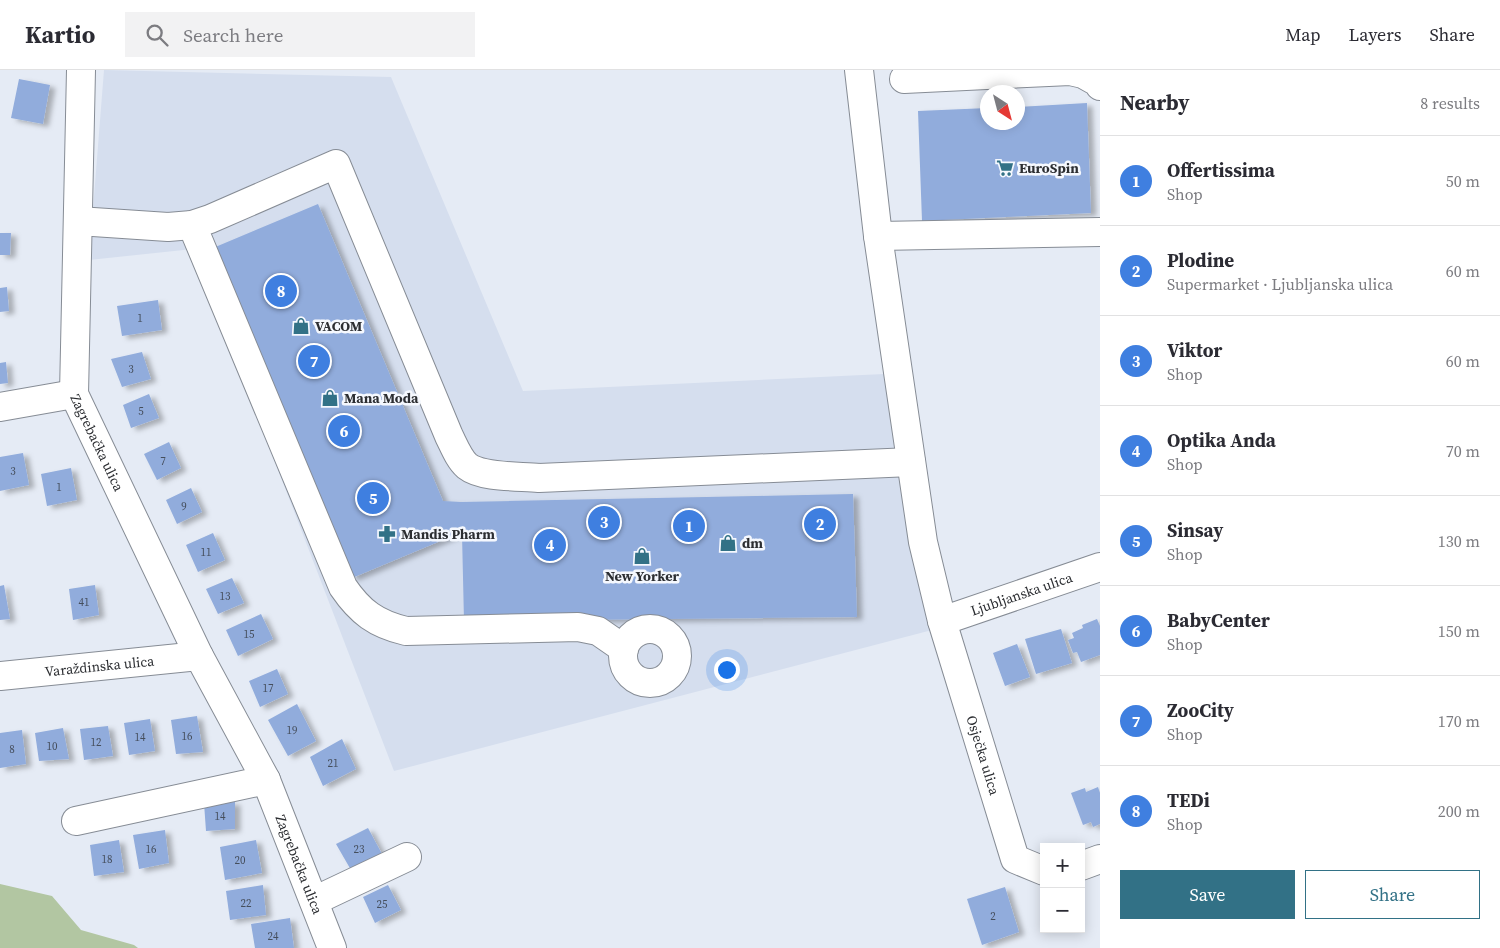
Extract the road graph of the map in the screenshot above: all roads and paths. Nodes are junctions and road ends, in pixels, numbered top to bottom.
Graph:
1 (81, 70) edge
2 (859, 70) edge
3 (904, 79) dead end
4 (1100, 86) edge
5 (78, 221) junction
6 (192, 225) junction
7 (1100, 232) edge
8 (878, 236) junction
9 (74, 394) junction
10 (0, 407) edge
11 (911, 462) junction
12 (1100, 567) edge
13 (942, 621) junction
14 (624, 649) dead end
15 (199, 656) junction
16 (0, 676) edge
17 (266, 780) junction
18 (76, 821) dead end
19 (407, 856) dead end
20 (1100, 859) edge
21 (1085, 865) edge
22 (1040, 869) edge
23 (314, 902) junction
24 (332, 948) edge

1 - 5 street, Zagrebačka ulica
2 - 8 street
3 - 4 street
5 - 6 street
5 - 9 street, Zagrebačka ulica
6 - 11 street
6 - 14 street
7 - 8 street
8 - 11 street
9 - 10 street
9 - 15 street, Zagrebačka ulica
11 - 13 street
12 - 13 street, Ljubljanska ulica
13 - 22 street, Osječka ulica
15 - 16 street, Varaždinska ulica
15 - 17 street, Zagrebačka ulica
17 - 18 street
17 - 23 street, Zagrebačka ulica
19 - 23 street
20 - 21 street
23 - 24 street, Zagrebačka ulica

